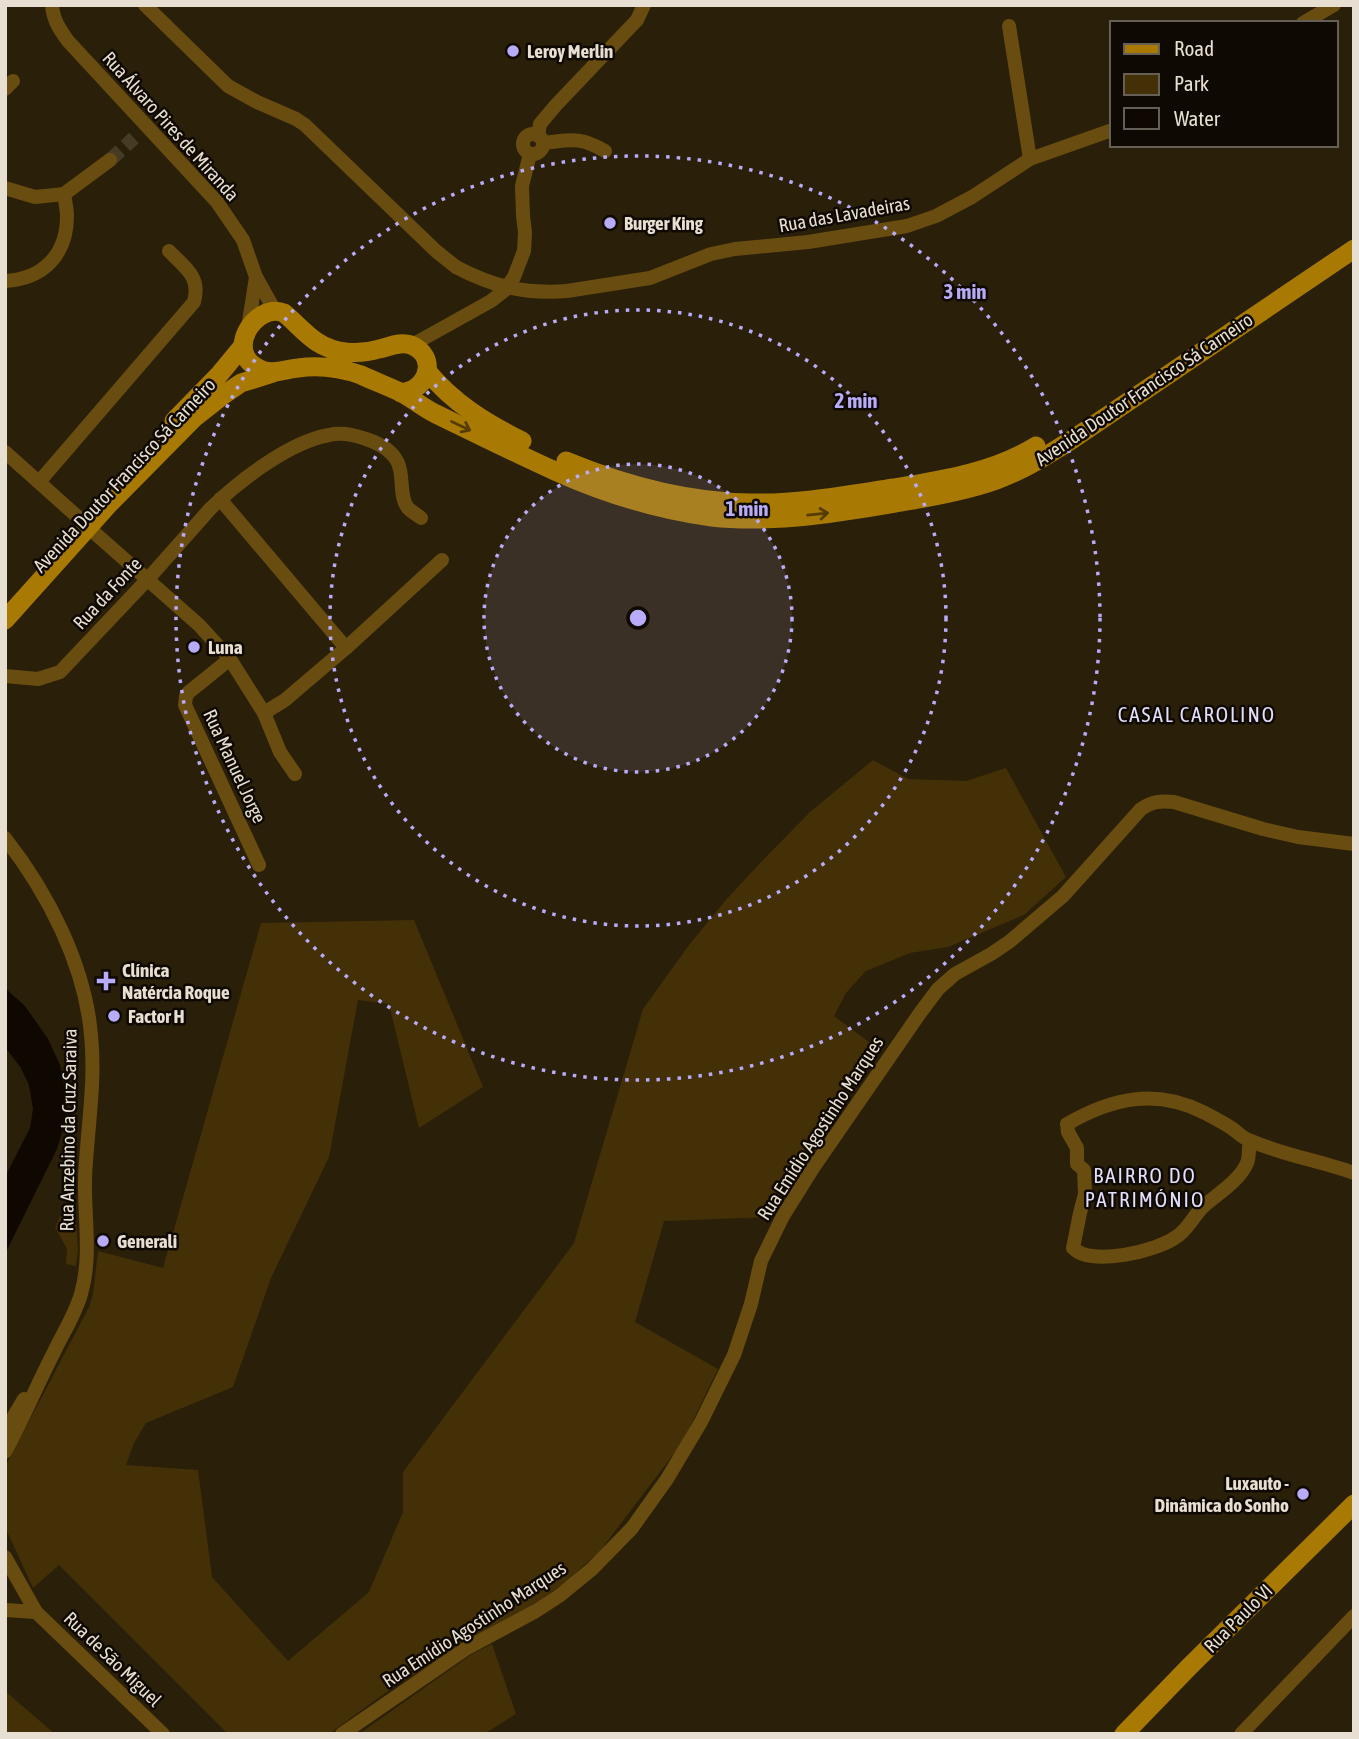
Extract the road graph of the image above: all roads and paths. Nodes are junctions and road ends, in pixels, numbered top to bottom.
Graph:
1 (52, 5) edge
2 (145, 5) edge
3 (644, 5) edge
4 (1334, 5) edge
5 (1306, 21) edge
6 (1009, 26) dead end
7 (145, 126) junction
8 (1110, 132) edge
9 (134, 138) tunnel mouth
10 (540, 139) junction
11 (605, 151) dead end
12 (1030, 159) junction
13 (110, 160) tunnel mouth
14 (5, 188) edge
15 (64, 194) junction
16 (1354, 233) edge
17 (1354, 249) edge
18 (169, 251) dead end
19 (256, 278) junction
20 (5, 281) edge
21 (275, 311) junction
22 (435, 331) junction
23 (245, 339) junction
24 (412, 345) junction
25 (427, 366) junction
26 (273, 373) junction
27 (401, 393) junction
28 (5, 452) edge
29 (39, 482) junction
30 (220, 499) junction
31 (421, 518) dead end
32 (84, 523) junction
33 (442, 560) dead end
34 (148, 580) junction
35 (5, 602) edge
36 (5, 620) edge
37 (346, 648) junction
38 (230, 659) junction
39 (5, 676) edge
40 (264, 713) junction
41 (295, 774) dead end
42 (5, 838) edge
43 (1354, 844) edge
44 (259, 865) dead end
45 (1250, 1141) junction
46 (1354, 1173) edge
47 (54, 1352) junction
48 (5, 1431) edge
49 (5, 1452) edge
50 (1354, 1504) edge
51 (5, 1557) edge
52 (5, 1610) edge
53 (36, 1612) junction
54 (1354, 1616) edge
55 (1134, 1730) edge
56 (163, 1734) edge
57 (342, 1734) edge
58 (1241, 1734) edge

1 - 7 street, Rua Álvaro Pires de Miranda
2 - 12 street, Rua das Lavadeiras, bridge
3 - 10 street
4 - 5 street
6 - 12 street
7 - 9 street
7 - 19 street, Rua Álvaro Pires de Miranda
8 - 12 street, Rua das Lavadeiras
10 - 11 street
10 - 22 street
13 - 15 street
14 - 15 street
15 - 20 street
16 - 25 main road, Avenida Doutor Francisco Sá Carneiro
27 -> 17 main road, Avenida Doutor Francisco Sá Carneiro
18 - 29 street
19 - 21 street, Rua Álvaro Pires de Miranda
19 - 23 street, Rua Álvaro Pires de Miranda
21 - 23 main road, Avenida Doutor Francisco Sá Carneiro
21 - 24 main road
22 - 24 street
22 - 25 street
23 - 26 main road
23 - 32 main road, Avenida Doutor Francisco Sá Carneiro
24 - 25 main road, Avenida Doutor Francisco Sá Carneiro
25 - 27 main road
26 - 27 main road, Avenida Doutor Francisco Sá Carneiro
26 - 32 main road, Avenida Doutor Francisco Sá Carneiro
28 - 29 street
29 - 32 street
30 - 31 street, Rua da Fonte
30 - 34 street, Rua da Fonte
30 - 37 street
32 - 34 street
32 - 35 main road, Avenida Doutor Francisco Sá Carneiro
32 - 36 main road, Avenida Doutor Francisco Sá Carneiro
33 - 37 street
34 - 38 street
34 - 39 street, Rua da Fonte
37 - 40 street
38 - 40 street
38 - 44 street, Rua Manuel Jorge
40 - 41 street
42 - 47 street, Rua Anzebino da Cruz Saraiva
43 - 57 street, Rua Emídio Agostinho Marques
45 - 45 street
45 - 46 street
47 - 48 street, Rua Anzebino da Cruz Saraiva
47 - 49 street, Rua Anzebino da Cruz Saraiva
50 - 55 main road, Rua Paulo VI
51 - 53 street, Rua de São Miguel
52 - 53 street, Rua de São Miguel
53 - 56 street, Rua de São Miguel
54 - 58 street

